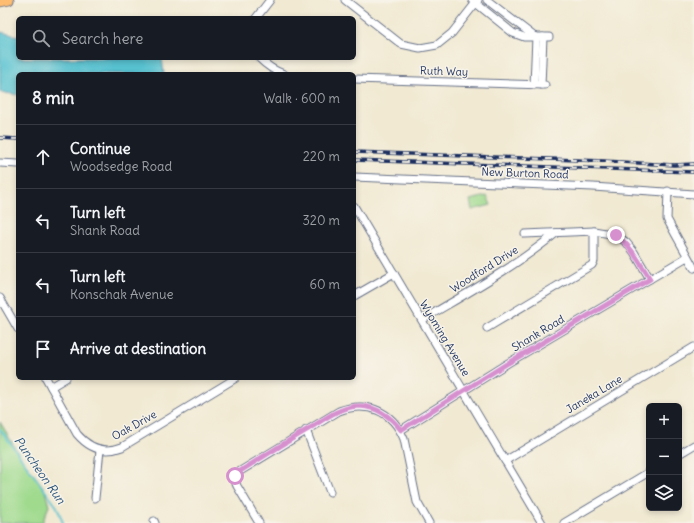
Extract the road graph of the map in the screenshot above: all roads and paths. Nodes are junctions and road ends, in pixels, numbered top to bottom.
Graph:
1 (9, 0) edge
2 (270, 0) edge
3 (346, 0) edge
4 (487, 0) edge
5 (475, 1) edge
6 (0, 2) edge
7 (258, 16) edge
8 (542, 37) junction
9 (261, 60) edge
10 (276, 72) edge
11 (356, 79) edge
12 (0, 163) edge
13 (16, 164) edge
14 (356, 177) edge
15 (668, 191) junction
16 (694, 194) edge
17 (356, 209) edge
18 (594, 231) junction
19 (556, 233) junction
20 (525, 234) dead end
21 (687, 257) junction
22 (694, 268) edge
23 (394, 273) junction
24 (650, 279) junction
25 (356, 295) edge
26 (0, 298) edge
27 (422, 320) junction
28 (16, 326) edge
29 (487, 328) dead end
30 (694, 347) edge
31 (47, 380) edge
32 (63, 380) edge
33 (233, 380) edge
34 (51, 387) junction
35 (464, 391) junction
36 (306, 430) junction
37 (401, 430) junction
38 (694, 445) edge
39 (100, 450) junction
40 (682, 452) edge
41 (505, 461) junction
42 (646, 474) edge
43 (330, 492) dead end
44 (95, 498) dead end
45 (259, 523) edge
46 (429, 523) edge
47 (542, 523) edge
48 (564, 523) edge

1 - 6 main road
2 - 7 street
3 - 5 street
4 - 8 street
5 - 8 street
8 - 11 street, Ruth Way
9 - 10 street
12 - 13 street
14 - 15 street, New Burton Road
15 - 16 street, New Burton Road
15 - 21 street
17 - 23 street, Wyoming Avenue
18 - 19 street
18 - 24 street
18 - 29 street
19 - 20 street
19 - 27 street, Woodford Drive
21 - 22 street
21 - 24 street, Shank Road
23 - 25 street
23 - 27 street, Wyoming Avenue
24 - 35 street, Shank Road
26 - 28 street
27 - 35 street, Wyoming Avenue
30 - 41 street, Janeka Lane
31 - 34 street
32 - 34 street
33 - 39 street, Oak Drive
34 - 39 street
35 - 37 street, Shank Road
35 - 41 street, Wyoming Avenue
36 - 37 street
36 - 43 street
36 - 45 street
37 - 46 street
38 - 40 street
39 - 44 street
41 - 47 street, Wyoming Avenue
42 - 48 street

